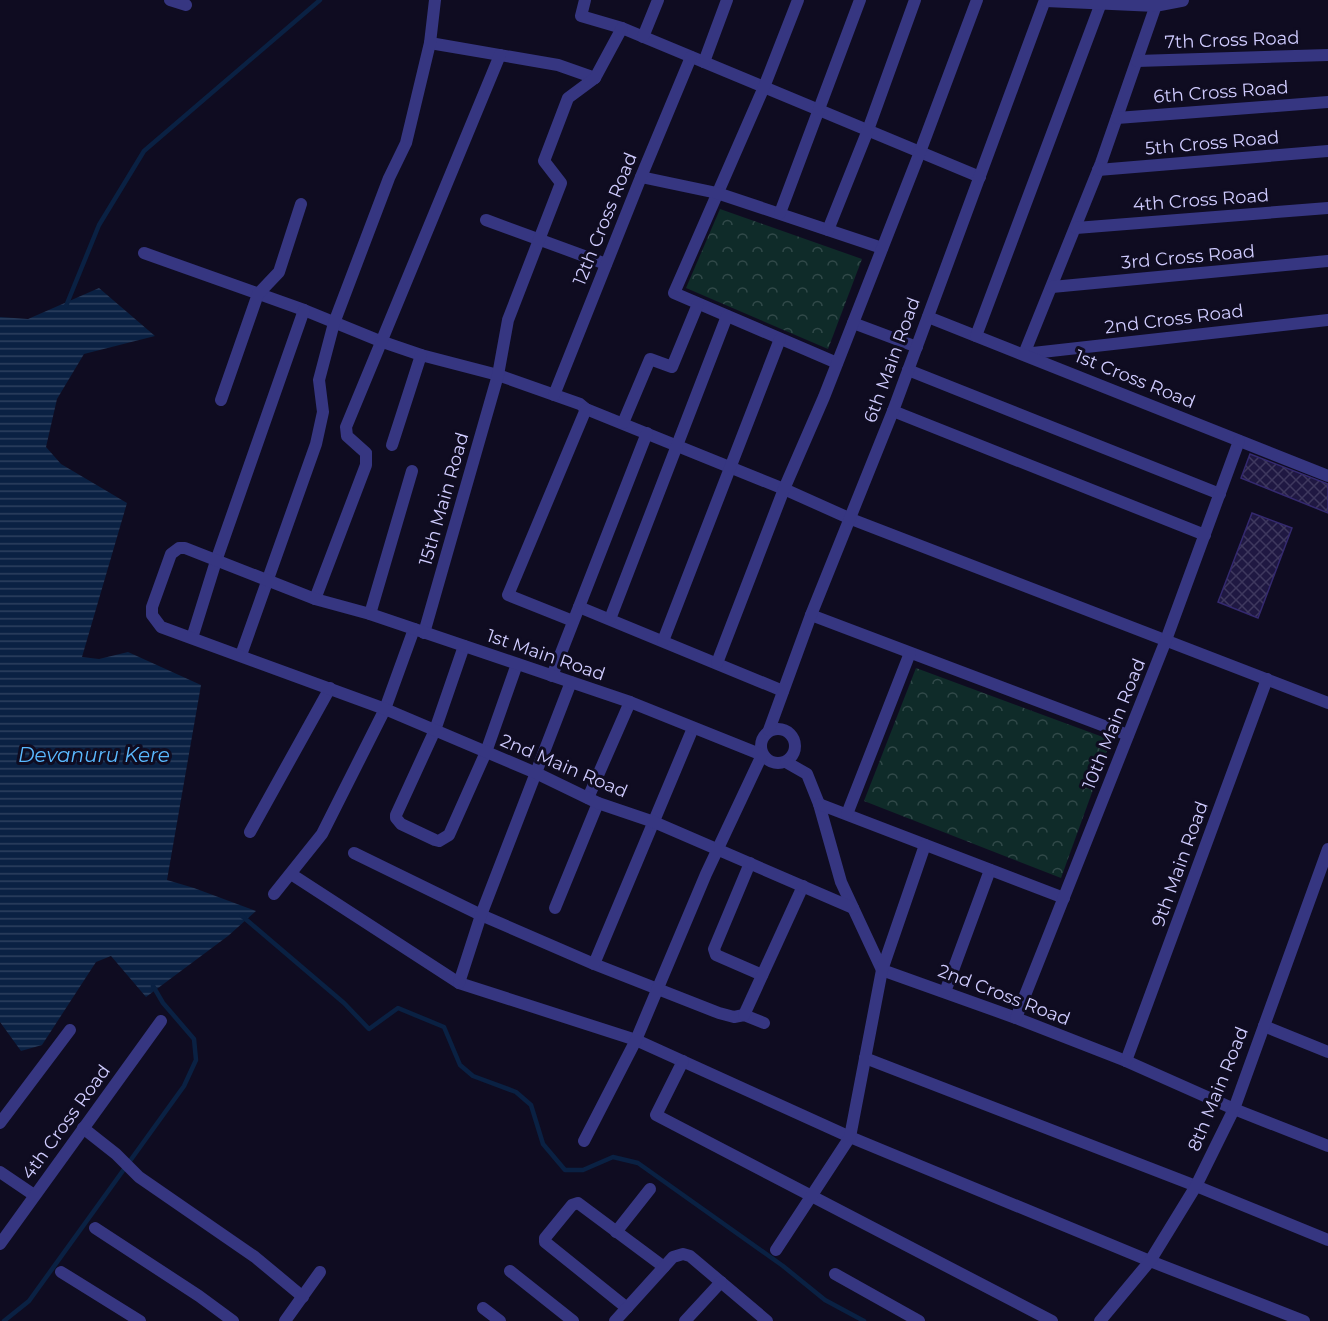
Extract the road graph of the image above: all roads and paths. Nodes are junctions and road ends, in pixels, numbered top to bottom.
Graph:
1 (170, 0) edge
2 (435, 0) edge
3 (582, 0) edge
4 (657, 0) edge
5 (728, 0) edge
6 (798, 0) edge
7 (860, 0) edge
8 (915, 0) edge
9 (977, 0) edge
10 (1045, 0) edge
11 (1182, 0) edge
12 (1077, 1) edge
13 (1101, 3) junction
14 (1156, 3) edge
15 (186, 5) dead end
16 (622, 28) junction
17 (643, 37) junction
18 (430, 43) junction
19 (500, 55) junction
20 (1328, 55) edge
21 (691, 57) junction
22 (1137, 61) junction
23 (704, 62) junction
24 (595, 78) junction
25 (764, 87) junction
26 (1328, 102) edge
27 (818, 109) junction
28 (1117, 118) junction
29 (868, 130) junction
30 (1328, 151) edge
31 (920, 152) junction
32 (1098, 170) junction
33 (641, 177) junction
34 (980, 177) junction
35 (717, 193) junction
36 (301, 204) dead end
37 (1328, 208) edge
38 (780, 213) junction
39 (486, 220) dead end
40 (1076, 228) junction
41 (828, 230) junction
42 (539, 240) junction
43 (882, 248) junction
44 (144, 253) dead end
45 (1328, 261) edge
46 (606, 264) junction
47 (1052, 287) junction
48 (258, 294) junction
49 (698, 304) junction
50 (304, 310) junction
51 (727, 316) junction
52 (928, 317) junction
53 (1328, 320) edge
54 (334, 323) junction
55 (852, 323) junction
56 (976, 336) junction
57 (780, 339) junction
58 (380, 341) junction
59 (916, 347) junction
60 (1024, 354) junction
61 (421, 355) junction
62 (837, 363) junction
63 (908, 370) junction
64 (498, 375) junction
65 (555, 396) junction
66 (221, 400) dead end
67 (586, 409) junction
68 (893, 411) junction
69 (623, 423) junction
70 (647, 433) junction
71 (1239, 441) junction
72 (392, 445) dead end
73 (677, 446) junction
74 (731, 467) junction
75 (412, 471) dead end
76 (1328, 476) edge
77 (784, 489) junction
78 (1220, 494) junction
79 (851, 519) junction
80 (1205, 535) junction
81 (216, 561) junction
82 (268, 581) junction
83 (315, 599) junction
84 (579, 607) junction
85 (370, 614) junction
86 (811, 615) junction
87 (610, 618) junction
88 (573, 621) junction
89 (419, 631) junction
90 (192, 638) junction
91 (1166, 640) junction
92 (663, 641) junction
93 (464, 646) junction
94 (910, 653) junction
95 (241, 655) junction
96 (717, 663) junction
97 (517, 664) junction
98 (552, 676) junction
99 (1268, 679) junction
100 (571, 682) junction
101 (330, 688) junction
102 (783, 691) junction
103 (630, 702) junction
104 (1328, 703) edge
105 (385, 709) junction
106 (693, 728) junction
107 (435, 730) junction
108 (769, 730) junction
109 (1128, 735) junction
110 (486, 752) junction
111 (762, 755) junction
112 (786, 762) junction
113 (536, 773) junction
114 (593, 800) junction
115 (819, 804) junction
116 (847, 814) junction
117 (654, 822) junction
118 (250, 832) dead end
119 (925, 845) junction
120 (718, 849) junction
121 (1328, 849) edge
122 (354, 853) dead end
123 (750, 863) junction
124 (990, 870) junction
125 (291, 874) junction
126 (803, 886) junction
127 (274, 894) dead end
128 (1064, 898) junction
129 (555, 908) dead end
130 (853, 908) junction
131 (481, 915) junction
132 (594, 964) junction
133 (882, 970) junction
134 (762, 975) junction
135 (459, 983) junction
136 (658, 989) junction
137 (945, 992) junction
138 (744, 1014) junction
139 (1016, 1018) junction
140 (161, 1021) dead end
141 (764, 1023) dead end
142 (1264, 1026) junction
143 (70, 1030) dead end
144 (636, 1040) junction
145 (1328, 1052) edge
146 (865, 1058) junction
147 (683, 1061) junction
148 (1126, 1061) junction
149 (1234, 1109) junction
150 (0, 1123) edge
151 (83, 1128) junction
152 (849, 1137) junction
153 (584, 1141) dead end
154 (1328, 1146) edge
155 (0, 1172) edge
156 (1196, 1186) junction
157 (650, 1189) dead end
158 (34, 1195) junction
159 (811, 1196) junction
160 (95, 1228) dead end
161 (616, 1232) junction
162 (1328, 1240) edge
163 (0, 1244) edge
164 (776, 1250) dead end
165 (1150, 1261) junction
166 (663, 1267) junction
167 (510, 1271) dead end
168 (61, 1272) dead end
169 (321, 1272) dead end
170 (835, 1274) dead end
171 (720, 1282) junction
172 (303, 1297) junction
173 (483, 1308) dead end
174 (627, 1308) junction
175 (764, 1320) edge
176 (140, 1321) edge
177 (233, 1321) edge
178 (285, 1321) edge
179 (500, 1321) edge
180 (573, 1321) edge
181 (615, 1321) edge
182 (685, 1321) edge
183 (919, 1321) edge
184 (1052, 1321) edge
185 (1100, 1321) edge
186 (1304, 1321) edge

1 - 15 street
2 - 18 street
3 - 16 street
4 - 17 street
5 - 23 street
6 - 25 street
7 - 27 street
8 - 29 street
9 - 31 street
10 - 12 street
10 - 34 street, 6th Main Road
11 - 14 street
12 - 13 street
13 - 14 street
13 - 56 street
14 - 22 street
16 - 17 street
16 - 24 street
17 - 21 street
18 - 19 street
18 - 54 street
19 - 24 street
19 - 58 street
20 - 22 street, 7th Cross Road
21 - 23 street
21 - 33 street, 12th Cross Road
22 - 28 street
23 - 25 street
24 - 42 street, 15th Main Road
25 - 27 street
25 - 35 street
26 - 28 street, 6th Cross Road
27 - 29 street
27 - 38 street
28 - 32 street
29 - 31 street
29 - 41 street
30 - 32 street, 5th Cross Road
31 - 34 street
31 - 43 street
32 - 40 street
33 - 35 street
33 - 46 street, 12th Cross Road
34 - 52 street, 6th Main Road
35 - 38 street
35 - 49 street
36 - 48 street
37 - 40 street, 4th Cross Road
38 - 41 street
39 - 42 street
40 - 47 street
41 - 43 street
42 - 46 street
42 - 64 street, 15th Main Road
43 - 55 street
44 - 48 street
45 - 47 street, 3rd Cross Road
46 - 65 street, 12th Cross Road
47 - 60 street
48 - 50 street
48 - 66 street
49 - 51 street
49 - 69 street
50 - 54 street
50 - 81 street
51 - 57 street
51 - 73 street
52 - 56 street, 1st Cross Road
52 - 59 street, 6th Main Road
53 - 60 street, 2nd Cross Road
54 - 58 street
54 - 82 street
55 - 59 street
55 - 62 street
56 - 60 street, 1st Cross Road
57 - 62 street
57 - 74 street
58 - 61 street
58 - 83 street
59 - 63 street, 6th Main Road
60 - 71 street, 1st Cross Road
61 - 64 street
61 - 72 street
62 - 77 street
63 - 68 street, 6th Main Road
63 - 78 street
64 - 65 street
64 - 89 street, 15th Main Road
65 - 67 street
67 - 69 street
67 - 88 street
68 - 79 street, 6th Main Road
68 - 80 street
69 - 70 street
70 - 73 street
70 - 84 street
71 - 76 street, 1st Cross Road
71 - 78 street, 10th Main Road
73 - 74 street
73 - 87 street
74 - 77 street
74 - 92 street
75 - 85 street
77 - 79 street
77 - 96 street
78 - 80 street, 10th Main Road
79 - 86 street, 6th Main Road
79 - 91 street
80 - 91 street, 10th Main Road
81 - 82 street, 1st Main Road
81 - 90 street
81 - 90 street, 2nd Main Road
82 - 83 street, 1st Main Road
82 - 95 street
83 - 85 street, 1st Main Road
84 - 87 street
84 - 88 street
85 - 89 street, 1st Main Road
86 - 94 street
86 - 102 street, 6th Main Road
87 - 92 street
88 - 98 street
89 - 93 street, 1st Main Road
89 - 105 street, 15th Main Road
90 - 95 street, 2nd Main Road
91 - 99 street
91 - 109 street, 10th Main Road
92 - 96 street
93 - 97 street, 1st Main Road
93 - 107 street
94 - 109 street
94 - 116 street
95 - 101 street, 2nd Main Road
96 - 102 street
97 - 98 street, 1st Main Road
97 - 110 street
98 - 100 street, 1st Main Road
99 - 104 street
99 - 148 street, 9th Main Road
100 - 103 street, 1st Main Road
100 - 113 street
101 - 105 street, 2nd Main Road
101 - 118 street
102 - 108 street, 6th Main Road
103 - 106 street, 1st Main Road
103 - 114 street
105 - 107 street, 2nd Main Road
105 - 125 street, 15th Main Road
106 - 111 street, 1st Main Road
106 - 117 street
107 - 110 street, 2nd Main Road
107 - 110 street
108 - 111 street
108 - 112 street
109 - 128 street, 10th Main Road
110 - 113 street, 2nd Main Road
111 - 112 street
111 - 120 street
112 - 115 street
113 - 114 street, 2nd Main Road
113 - 131 street
114 - 117 street, 2nd Main Road
114 - 129 street
115 - 116 street
115 - 130 street
116 - 119 street
117 - 120 street, 2nd Main Road
117 - 132 street
119 - 124 street
119 - 133 street
120 - 123 street, 2nd Main Road
120 - 136 street
121 - 142 street, 8th Main Road
122 - 131 street
123 - 126 street, 2nd Main Road
123 - 134 street
124 - 128 street
124 - 137 street
125 - 127 street, 15th Main Road
125 - 135 street
126 - 130 street, 2nd Main Road
126 - 134 street
128 - 139 street, 10th Main Road
130 - 133 street
131 - 132 street
131 - 135 street
132 - 136 street
133 - 137 street, 2nd Cross Road
133 - 146 street
134 - 138 street
135 - 144 street
136 - 138 street
136 - 144 street
137 - 139 street, 2nd Cross Road
138 - 141 street
139 - 148 street, 2nd Cross Road
140 - 151 street, 4th Cross Road
142 - 145 street
142 - 149 street, 8th Main Road
143 - 150 street
144 - 147 street
144 - 153 street
146 - 152 street
146 - 156 street
147 - 152 street
147 - 159 street
148 - 149 street, 2nd Cross Road
149 - 154 street, 2nd Cross Road
149 - 156 street, 8th Main Road
151 - 158 street, 4th Cross Road
151 - 172 street
152 - 159 street
152 - 165 street
155 - 158 street
156 - 162 street
156 - 165 street, 8th Main Road
157 - 161 street
158 - 163 street, 4th Cross Road
159 - 164 street
159 - 184 street
160 - 177 street
161 - 166 street
161 - 174 street
165 - 185 street, 8th Main Road
165 - 186 street
166 - 171 street
166 - 174 street
167 - 180 street
168 - 176 street
169 - 172 street
170 - 183 street
171 - 175 street
171 - 182 street
172 - 178 street
173 - 179 street
174 - 181 street

